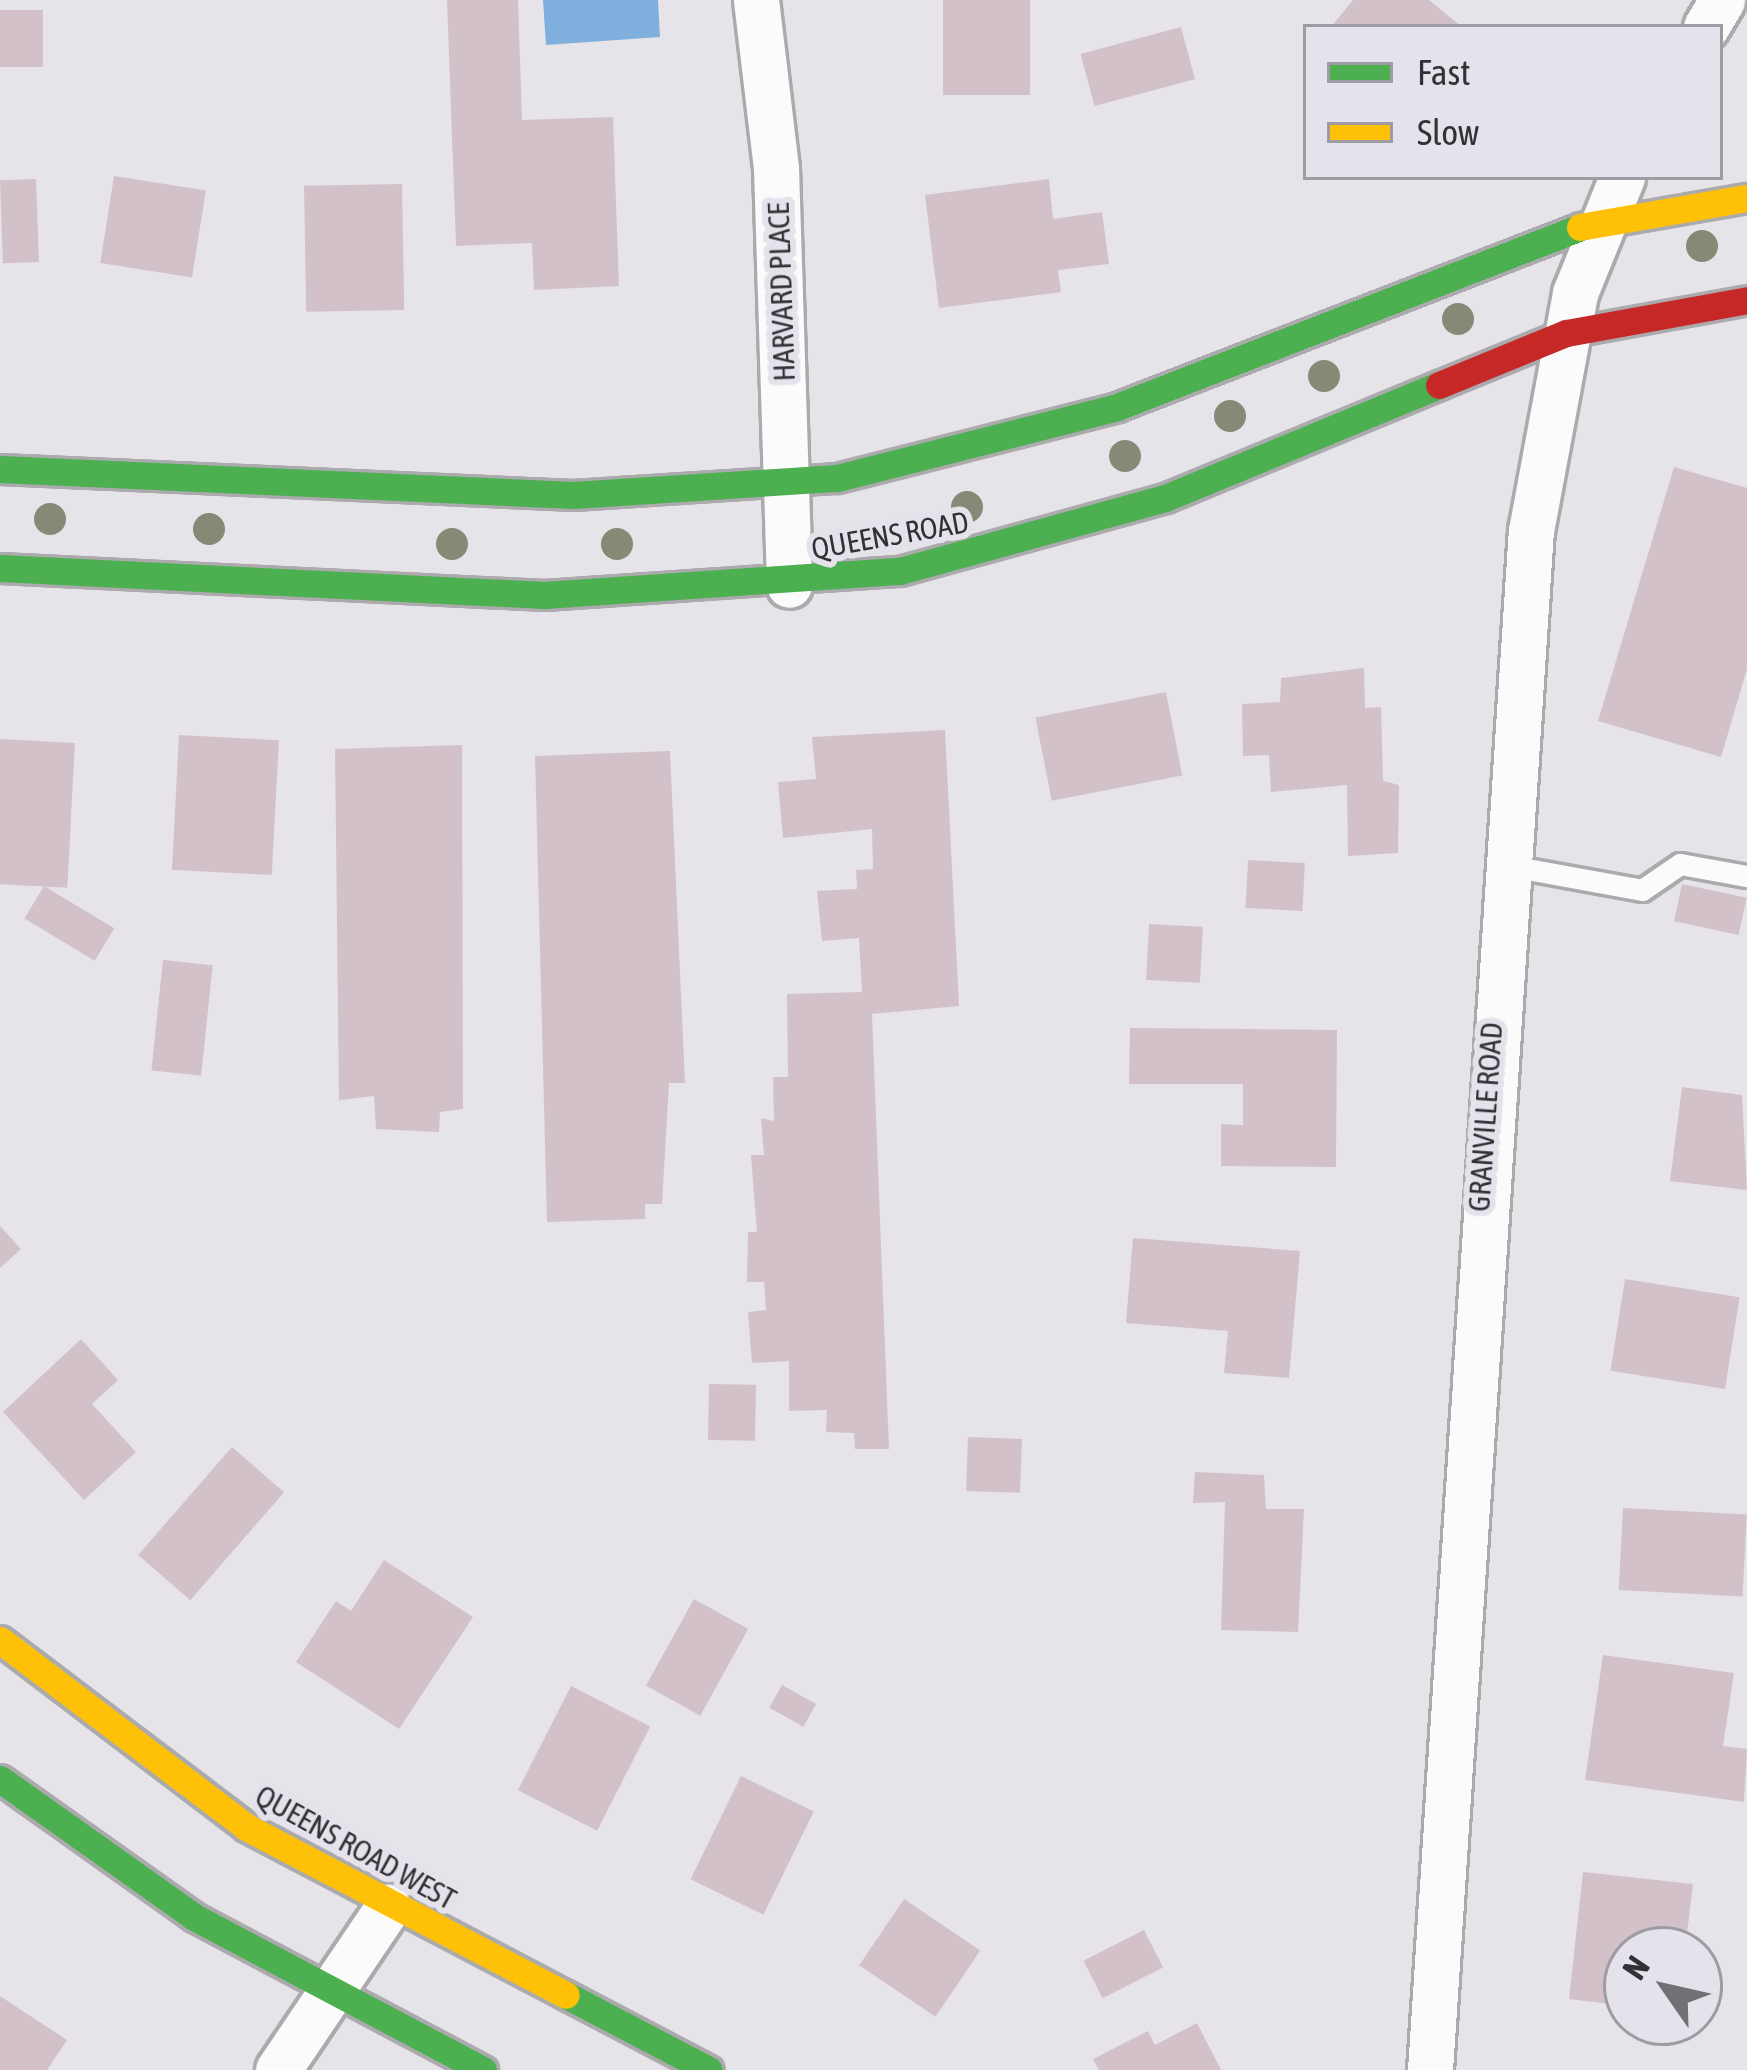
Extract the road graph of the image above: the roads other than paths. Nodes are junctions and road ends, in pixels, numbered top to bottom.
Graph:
1 (756, 0) edge
2 (1620, 180) edge
3 (1747, 198) edge
4 (1598, 220) junction
5 (1747, 300) edge
6 (1567, 333) junction
7 (0, 469) edge
8 (786, 485) junction
9 (0, 568) edge
10 (789, 585) junction
11 (1504, 865) junction
12 (1747, 876) edge
13 (0, 1640) edge
14 (0, 1779) edge
15 (388, 1907) junction
16 (334, 1996) junction
17 (278, 2070) edge
18 (483, 2070) edge
19 (709, 2070) edge
20 (1430, 2070) edge

1 - 8 street, HARVARD PLACE
2 - 4 street, GRANVILLE ROAD
3 - 4 main road
4 - 6 street, GRANVILLE ROAD
4 - 8 main road
5 - 6 main road, QUEENS ROAD
6 - 10 main road, QUEENS ROAD
6 - 11 street, GRANVILLE ROAD
7 - 8 main road
8 - 10 street, HARVARD PLACE
9 - 10 main road, QUEENS ROAD
11 - 12 lane
11 - 20 street, GRANVILLE ROAD
13 - 15 main road, QUEENS ROAD WEST
14 - 16 main road
15 - 16 street
15 - 19 main road, QUEENS ROAD WEST
16 - 17 street
16 - 18 main road

